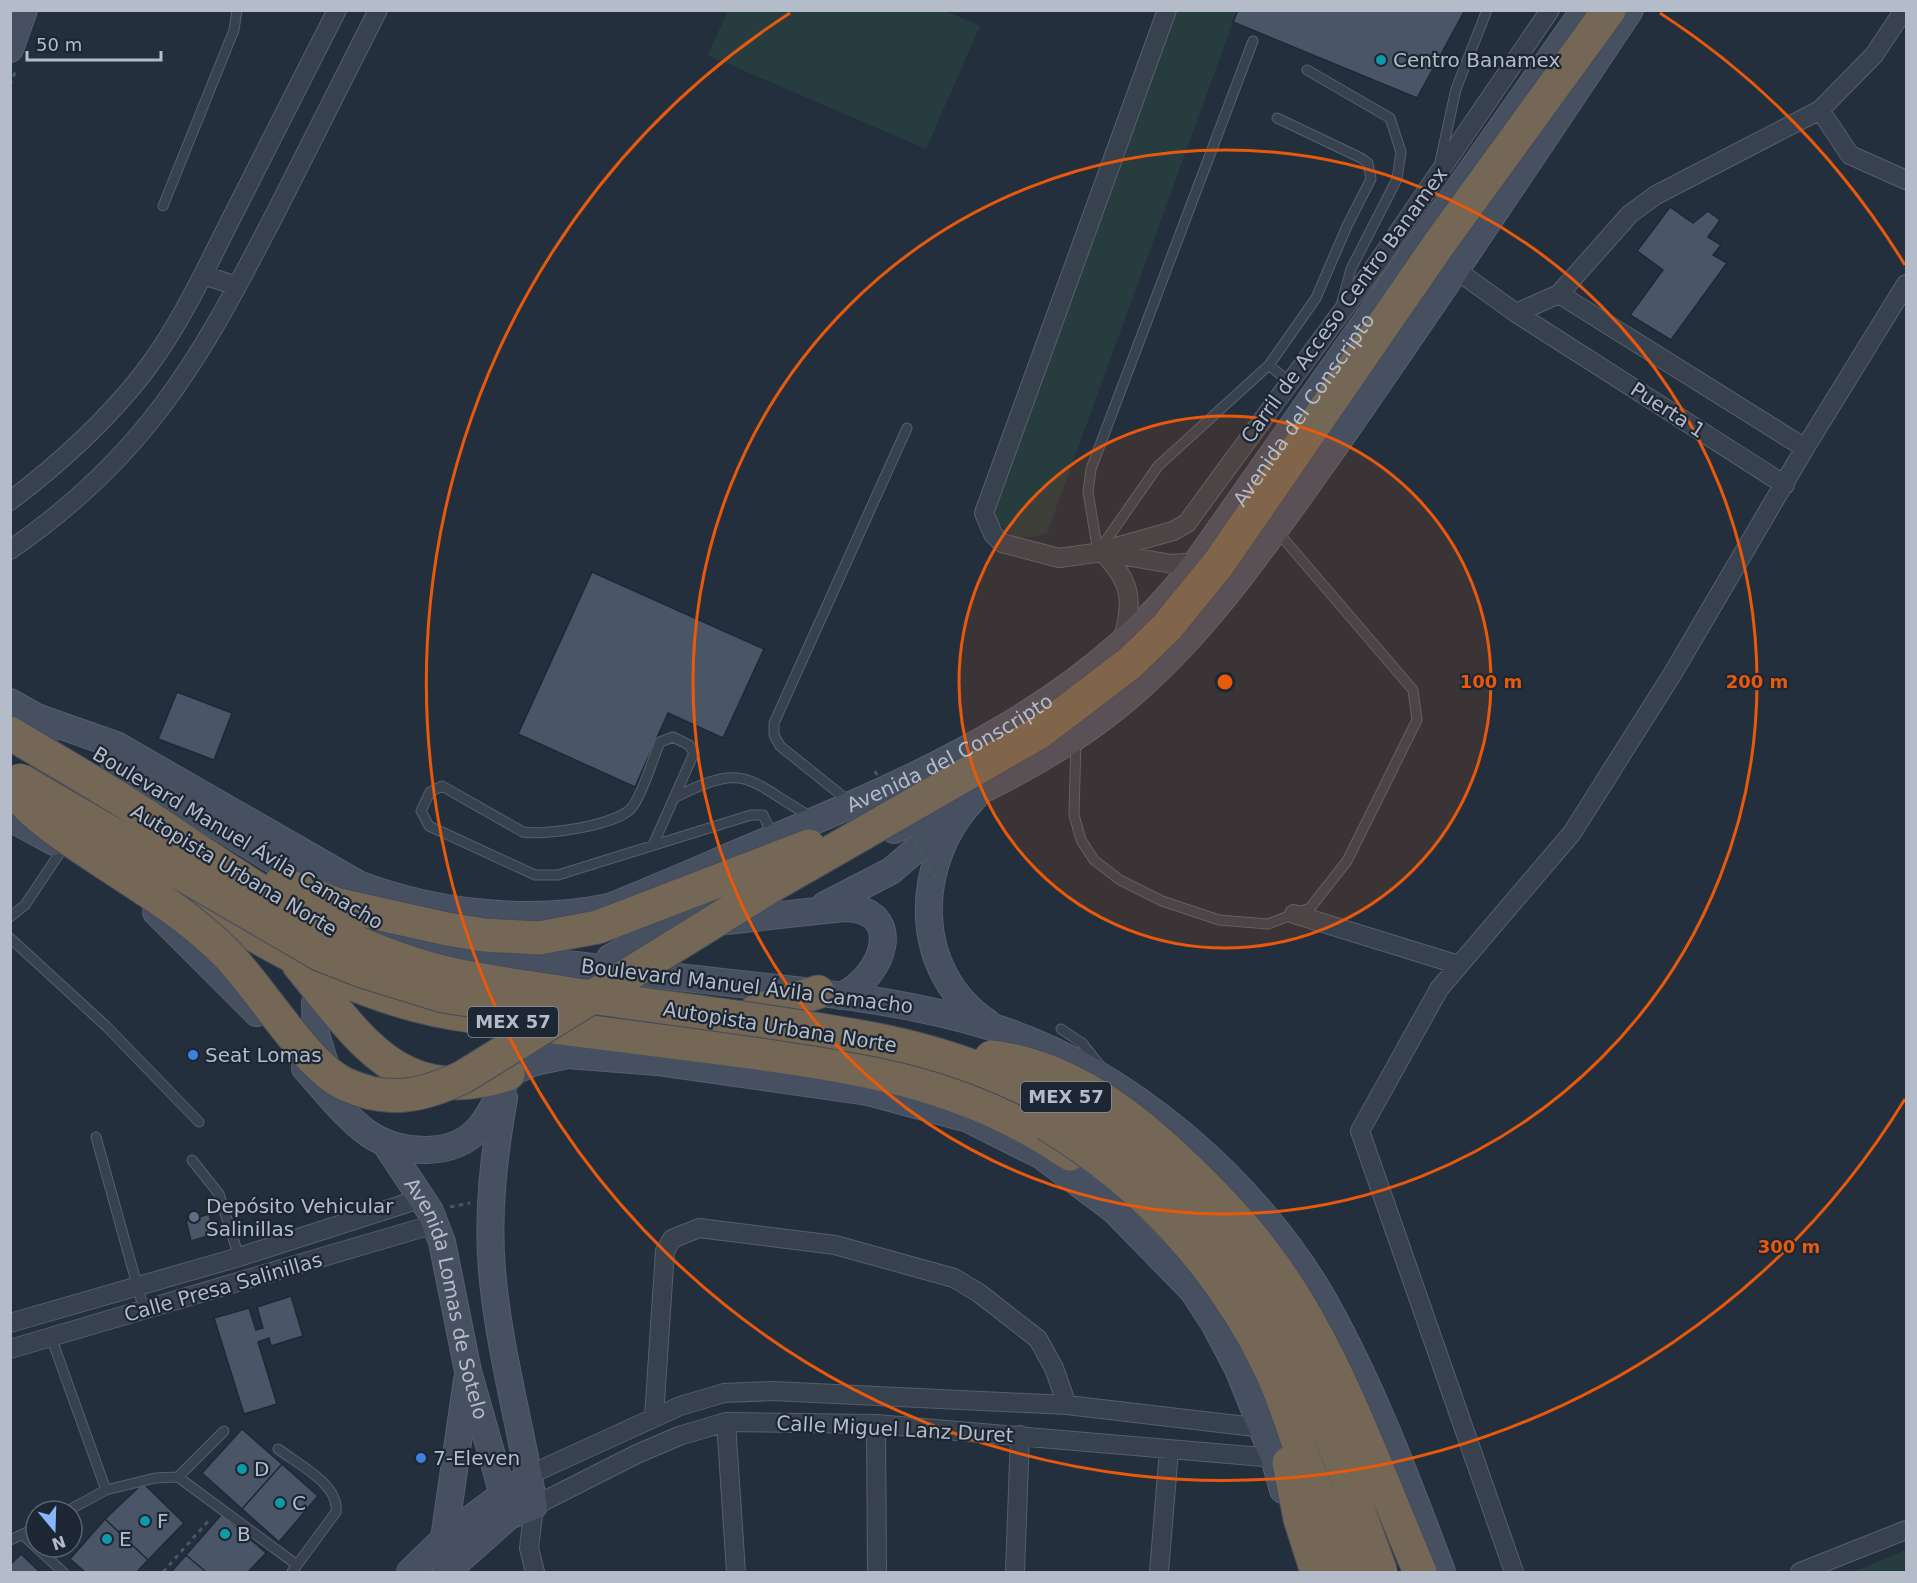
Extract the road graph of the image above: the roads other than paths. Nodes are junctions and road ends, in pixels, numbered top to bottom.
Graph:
1 (24, 10) edge
2 (237, 10) edge
3 (337, 10) edge
4 (378, 10) edge
5 (1167, 10) edge
6 (1487, 10) edge
7 (1550, 10) edge
8 (1584, 10) edge
9 (1610, 10) edge
10 (1630, 10) edge
11 (1904, 10) edge
12 (1253, 41) dead end
13 (10, 49) edge
14 (1307, 70) dead end
15 (1820, 110) junction
16 (1277, 118) dead end
17 (1437, 176) junction
18 (1906, 180) edge
19 (163, 206) dead end
20 (1410, 236) junction
21 (203, 274) junction
22 (1466, 277) junction
23 (1906, 284) edge
24 (237, 286) junction
25 (1559, 294) junction
26 (1516, 313) junction
27 (1339, 316) junction
28 (1269, 366) junction
29 (1290, 382) junction
30 (907, 428) dead end
31 (1805, 448) junction
32 (1785, 485) junction
33 (10, 501) edge
34 (1235, 506) junction
35 (1275, 530) junction
36 (10, 550) edge
37 (1100, 552) junction
38 (1197, 562) junction
39 (1176, 589) junction
40 (1121, 645) junction
41 (10, 702) edge
42 (39, 718) junction
43 (1039, 726) junction
44 (1001, 731) junction
45 (10, 734) edge
46 (1075, 738) junction
47 (10, 740) edge
48 (10, 774) edge
49 (10, 787) edge
50 (982, 790) junction
51 (674, 798) junction
52 (853, 804) junction
53 (964, 809) junction
54 (10, 818) edge
55 (817, 820) junction
56 (154, 821) junction
57 (774, 838) junction
58 (653, 846) junction
59 (63, 848) junction
60 (422, 903) junction
61 (395, 908) dead end
62 (802, 913) junction
63 (1294, 914) junction
64 (10, 917) edge
65 (663, 928) junction
66 (10, 938) edge
67 (292, 956) junction
68 (610, 958) dead end
69 (1459, 965) junction
70 (829, 994) junction
71 (315, 1003) dead end
72 (756, 1011) junction
73 (996, 1028) junction
74 (1061, 1029) dead end
75 (934, 1055) junction
76 (513, 1062) junction
77 (1107, 1080) junction
78 (339, 1104) junction
79 (199, 1122) dead end
80 (96, 1137) dead end
81 (385, 1143) junction
82 (192, 1160) dead end
83 (430, 1211) junction
84 (239, 1257) junction
85 (137, 1286) junction
86 (144, 1310) junction
87 (10, 1323) edge
88 (51, 1337) junction
89 (10, 1349) edge
90 (468, 1371) junction
91 (1067, 1405) junction
92 (654, 1417) junction
93 (1274, 1418) junction
94 (726, 1422) junction
95 (876, 1424) junction
96 (224, 1431) dead end
97 (1020, 1435) junction
98 (278, 1449) dead end
99 (1169, 1450) junction
100 (1274, 1458) junction
101 (529, 1474) junction
102 (178, 1477) junction
103 (106, 1490) junction
104 (84, 1502) edge
105 (507, 1505) junction
106 (534, 1506) junction
107 (1906, 1530) edge
108 (22, 1535) joint
109 (444, 1539) junction
110 (10, 1540) edge
111 (529, 1548) junction
112 (294, 1569) edge
113 (63, 1572) edge
114 (410, 1572) edge
115 (446, 1572) edge
116 (535, 1572) edge
117 (736, 1572) edge
118 (877, 1572) edge
119 (1015, 1572) edge
120 (1159, 1572) edge
121 (1307, 1572) edge
122 (1317, 1572) edge
123 (1334, 1572) edge
124 (1347, 1572) edge
125 (1381, 1572) edge
126 (1398, 1572) edge
127 (1420, 1572) edge
128 (1442, 1572) edge
129 (1514, 1572) edge
130 (1800, 1572) edge

1 - 13 main road
2 - 19 lane
3 - 21 street
4 - 24 street
5 - 37 street
6 - 17 lane
7 - 17 street, Carril de Acceso Centro Banamex
8 - 20 main road, Avenida del Conscripto
9 - 49 highway, bridge
10 - 22 main road, Avenida del Conscripto
11 - 15 street
12 - 37 lane
14 - 27 lane
15 - 18 street
15 - 25 street
16 - 28 lane
17 - 20 street, Carril de Acceso Centro Banamex
20 - 22 street, Puerta 1
20 - 27 street, Carril de Acceso Centro Banamex
20 - 34 main road, Avenida del Conscripto
21 - 24 street
21 - 33 street
22 - 26 street, Puerta 1
22 - 35 main road, Avenida del Conscripto
23 - 31 street
24 - 36 street
25 - 26 street
25 - 31 street, Puerta 1
26 - 32 street, Puerta 1
27 - 29 street, Carril de Acceso Centro Banamex
28 - 29 lane
28 - 37 lane
29 - 37 street, Carril de Acceso Centro Banamex
30 - 52 lane
31 - 32 street
32 - 69 street
34 - 35 lane
34 - 38 main road, Avenida del Conscripto
35 - 46 main road, Avenida del Conscripto
35 - 63 lane
37 - 38 street
37 - 40 street
38 - 39 main road, Avenida del Conscripto
39 - 40 main road, Avenida del Conscripto
39 - 43 highway
40 - 44 main road, Avenida del Conscripto
41 - 42 main road, Boulevard Manuel Ávila Camacho
42 - 60 main road, Avenida del Conscripto
42 - 70 main road, Boulevard Manuel Ávila Camacho
43 - 44 main road
43 - 56 highway, bridge
44 - 52 main road, Avenida del Conscripto
45 - 56 highway, Autopista Urbana Norte, bridge
46 - 50 main road, Avenida del Conscripto
46 - 63 lane
47 - 72 highway, Boulevard Manuel Ávila Camacho / MEX 57
48 - 93 highway, Autopista Urbana Norte, bridge
49 - 67 highway, MEX 57
50 - 53 main road
50 - 65 main road, Avenida del Conscripto
51 - 55 lane
51 - 58 lane
51 - 58 lane
52 - 55 main road, Avenida del Conscripto
53 - 62 main road
53 - 73 main road
54 - 59 main road
55 - 57 main road, Avenida del Conscripto
56 - 75 highway, Autopista Urbana Norte, bridge
57 - 58 lane
57 - 60 main road, Avenida del Conscripto
59 - 64 lane
59 - 78 main road
60 - 61 main road
62 - 65 main road
62 - 70 main road
63 - 69 street
65 - 68 main road, Avenida del Conscripto
66 - 79 lane
67 - 76 highway
67 - 123 highway, MEX 57
69 - 129 street
70 - 72 highway
70 - 73 main road, Boulevard Manuel Ávila Camacho
71 - 78 main road
72 - 126 highway, Boulevard Manuel Ávila Camacho / MEX 57
73 - 77 main road, Boulevard Manuel Ávila Camacho
74 - 77 lane
75 - 125 highway, Autopista Urbana Norte, bridge
75 - 127 highway, bridge
76 - 81 main road
76 - 93 main road
76 - 101 main road, Avenida Lomas de Sotelo
77 - 128 main road, Boulevard Manuel Ávila Camacho
78 - 81 main road
80 - 85 lane
81 - 83 main road, Avenida Lomas de Sotelo
82 - 84 lane
83 - 84 street, Calle Presa Salinillas
83 - 86 street, Calle Presa Salinillas
83 - 90 main road, Avenida Lomas de Sotelo
84 - 85 street, Calle Presa Salinillas
85 - 86 lane
85 - 87 street, Calle Presa Salinillas
86 - 88 street, Calle Presa Salinillas
88 - 89 street, Calle Presa Salinillas
88 - 103 lane
90 - 105 main road, Avenida Lomas de Sotelo
90 - 109 main road
91 - 92 street, Calle Miguel Lanz Duret
91 - 92 street
91 - 93 street, Calle Miguel Lanz Duret
92 - 101 street, Calle Miguel Lanz Duret
93 - 100 main road
93 - 122 highway, bridge
93 - 124 highway, Autopista Urbana Norte, bridge
94 - 95 street, Calle Miguel Lanz Duret
94 - 106 street, Calle Miguel Lanz Duret
94 - 117 street
95 - 97 street, Calle Miguel Lanz Duret
95 - 118 street
96 - 102 lane
97 - 99 street, Calle Miguel Lanz Duret
97 - 119 street
98 - 112 lane
99 - 100 street, Calle Miguel Lanz Duret
99 - 120 street
100 - 121 main road
101 - 105 main road
101 - 106 main road, Avenida Lomas de Sotelo
102 - 103 lane
102 - 112 lane
103 - 104 lane
105 - 106 main road
105 - 109 main road
105 - 111 street
105 - 115 main road
106 - 111 street
107 - 130 street
108 - 110 lane
108 - 113 lane
109 - 114 main road
111 - 116 street

